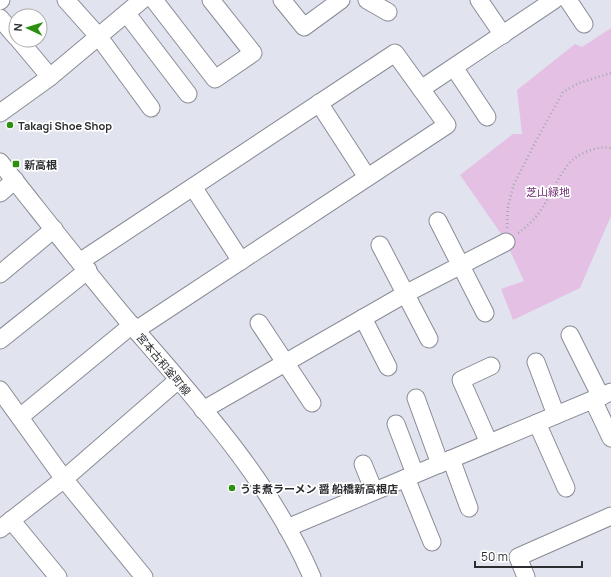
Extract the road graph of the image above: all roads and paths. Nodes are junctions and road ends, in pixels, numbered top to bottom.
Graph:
1 (66, 0) edge
2 (142, 0) edge
3 (154, 0) edge
4 (211, 0) edge
5 (282, 0) edge
6 (341, 0) edge
7 (367, 0) edge
8 (479, 0) edge
9 (554, 0) edge
10 (568, 0) edge
11 (534, 5) edge
12 (388, 12) dead end
13 (127, 14) junction
14 (0, 18) edge
15 (584, 24) dead end
16 (8, 28) edge
17 (503, 35) junction
18 (99, 37) junction
19 (26, 48) edge
20 (454, 68) junction
21 (611, 73) edge
22 (50, 77) junction
23 (421, 90) junction
24 (188, 94) dead end
25 (319, 104) junction
26 (151, 108) dead end
27 (0, 113) edge
28 (487, 117) dead end
29 (611, 148) edge
30 (0, 162) edge
31 (367, 177) junction
32 (15, 180) junction
33 (193, 187) junction
34 (0, 193) edge
35 (438, 221) dead end
36 (54, 229) junction
37 (506, 242) junction
38 (380, 245) dead end
39 (241, 261) junction
40 (84, 266) junction
41 (462, 266) junction
42 (0, 274) edge
43 (405, 294) junction
44 (485, 313) dead end
45 (363, 318) junction
46 (259, 323) dead end
47 (134, 327) junction
48 (570, 335) dead end
49 (429, 339) dead end
50 (0, 340) edge
51 (285, 362) junction
52 (536, 362) dead end
53 (491, 366) dead end
54 (388, 367) dead end
55 (178, 380) junction
56 (0, 390) edge
57 (602, 396) edge
58 (416, 398) dead end
59 (312, 403) dead end
60 (203, 410) junction
61 (556, 415) junction
62 (20, 417) junction
63 (536, 423) junction
64 (396, 424) dead end
65 (611, 438) edge
66 (489, 443) junction
67 (445, 461) junction
68 (363, 464) dead end
69 (410, 476) junction
70 (64, 479) junction
71 (566, 488) dead end
72 (374, 492) junction
73 (468, 508) dead end
74 (611, 516) edge
75 (3, 525) edge
76 (287, 528) junction
77 (432, 542) dead end
78 (58, 577) edge
79 (144, 577) edge
80 (312, 577) edge
81 (526, 577) edge

1 - 18 street
2 - 13 street
3 - 4 street
5 - 6 street
7 - 12 street
8 - 17 street
9 - 11 street
10 - 15 street
11 - 17 street
13 - 18 street
13 - 24 street
14 - 16 street
17 - 20 street
18 - 22 street
18 - 26 street
19 - 22 street
20 - 23 street
20 - 28 street
21 - 37 path
22 - 27 street
23 - 25 street
23 - 31 street
25 - 31 street
25 - 33 street
29 - 37 path
30 - 32 street, 宮本古和釜町線
31 - 39 street
32 - 34 street
32 - 36 street, 宮本古和釜町線
33 - 39 street
33 - 40 street
35 - 41 street
36 - 40 street, 宮本古和釜町線
36 - 42 street
37 - 41 street
38 - 43 street
39 - 47 street
40 - 47 street, 宮本古和釜町線
40 - 50 street
41 - 43 street
41 - 44 street
43 - 45 street
43 - 49 street
45 - 51 street
45 - 54 street
46 - 51 street
47 - 55 street, 宮本古和釜町線
47 - 62 street
48 - 57 street
51 - 59 street
51 - 60 street
52 - 61 street
53 - 66 street
55 - 60 street, 宮本古和釜町線
55 - 70 street
56 - 62 street
57 - 61 street
57 - 65 street
58 - 67 street
60 - 76 street, 宮本古和釜町線
61 - 63 street
62 - 70 street
63 - 66 street
63 - 71 street
64 - 69 street
66 - 67 street
67 - 69 street
67 - 73 street
68 - 72 street
69 - 72 street
69 - 77 street
70 - 75 street
70 - 79 street
72 - 76 street
74 - 81 street
75 - 78 street
76 - 80 street, 宮本古和釜町線

